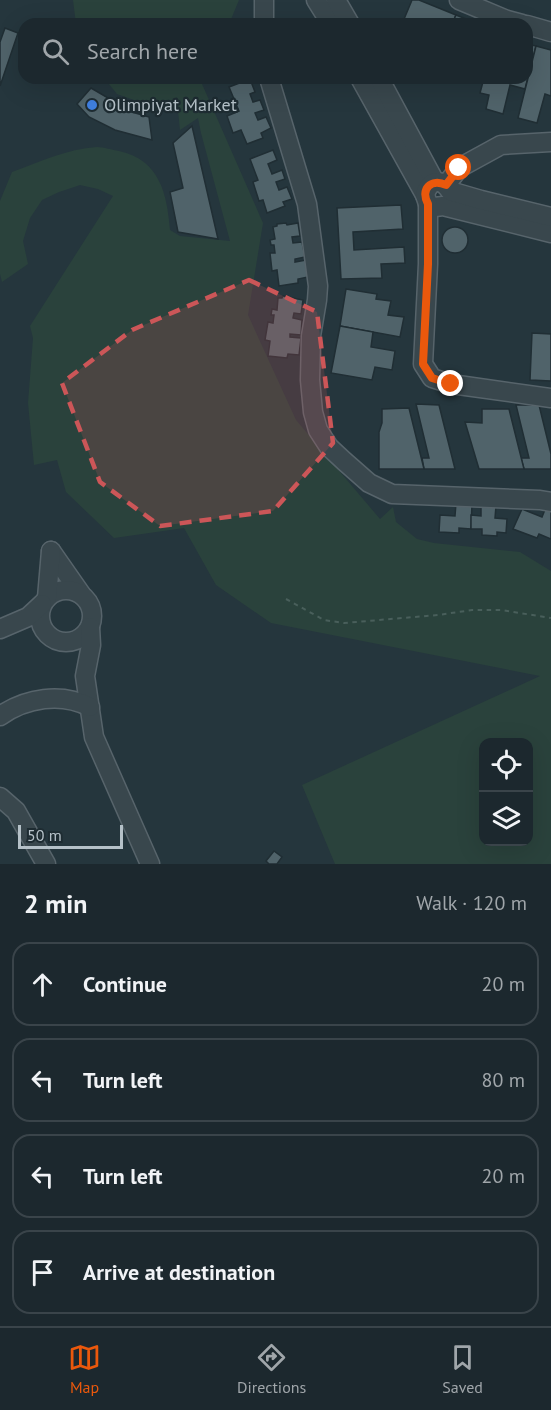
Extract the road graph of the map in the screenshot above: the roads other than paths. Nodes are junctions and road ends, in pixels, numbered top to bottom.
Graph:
1 (264, 0) edge
2 (316, 0) edge
3 (336, 0) edge
4 (459, 0) edge
5 (264, 18) edge
6 (327, 18) edge
7 (346, 18) edge
8 (502, 18) edge
9 (533, 27) edge
10 (551, 32) edge
11 (271, 84) edge
12 (364, 84) edge
13 (382, 84) edge
14 (551, 142) edge
15 (438, 194) junction
16 (551, 217) edge
17 (551, 233) edge
18 (551, 398) edge
19 (551, 502) edge
20 (81, 594) junction
21 (44, 601) junction
22 (90, 627) junction
23 (0, 629) edge
24 (90, 707) junction
25 (0, 716) edge
26 (0, 797) edge
27 (8, 815) edge
28 (46, 864) edge
29 (150, 864) edge

1 - 5 street
2 - 6 street
3 - 7 street
4 - 8 street
9 - 10 street
11 - 19 street
12 - 15 street
13 - 15 street
14 - 15 street
15 - 16 street
15 - 17 street
15 - 18 street
20 - 21 street
20 - 21 street
20 - 22 street
21 - 22 street
21 - 23 street
22 - 24 street
24 - 25 street
24 - 29 street
26 - 27 street
27 - 28 street

